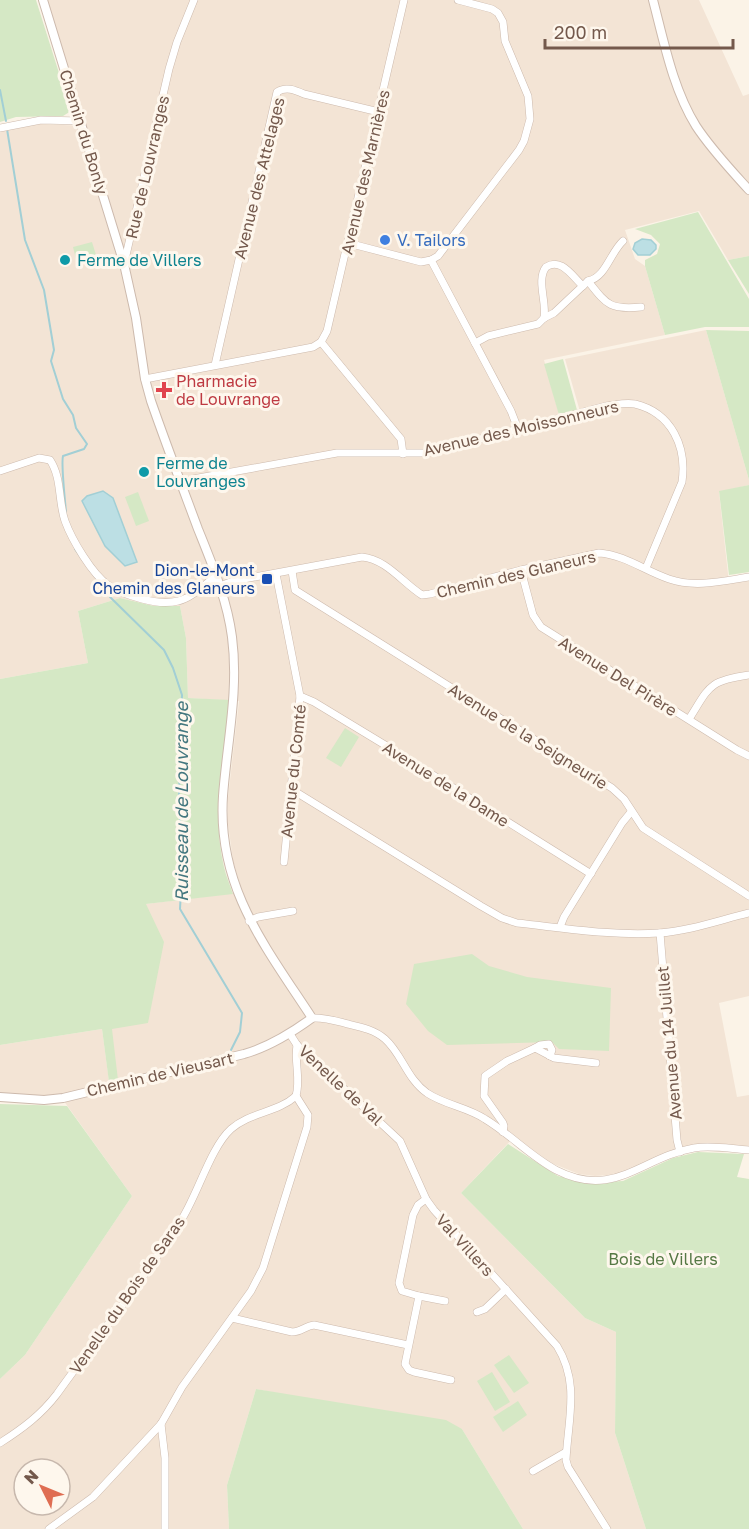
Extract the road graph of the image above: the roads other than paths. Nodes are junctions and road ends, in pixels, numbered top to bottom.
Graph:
1 (43, 0) edge
2 (194, 0) edge
3 (404, 0) edge
4 (458, 0) edge
5 (653, 0) edge
6 (379, 112) junction
7 (80, 121) junction
8 (0, 128) edge
9 (749, 190) edge
10 (623, 242) dead end
11 (348, 243) junction
12 (431, 260) junction
13 (124, 264) junction
14 (585, 283) junction
15 (641, 307) dead end
16 (544, 318) junction
17 (321, 342) junction
18 (475, 343) junction
19 (215, 365) junction
20 (145, 379) junction
21 (518, 429) junction
22 (403, 454) junction
23 (0, 471) edge
24 (181, 483) junction
25 (646, 568) junction
26 (520, 570) junction
27 (292, 571) junction
28 (276, 574) junction
29 (216, 576) junction
30 (749, 577) edge
31 (219, 586) junction
32 (295, 590) junction
33 (281, 594) junction
34 (749, 675) edge
35 (300, 696) junction
36 (689, 719) junction
37 (749, 756) edge
38 (291, 789) junction
39 (631, 812) junction
40 (284, 862) dead end
41 (591, 874) junction
42 (749, 896) edge
43 (293, 911) dead end
44 (749, 913) edge
45 (249, 921) junction
46 (560, 927) junction
47 (660, 933) junction
48 (312, 1018) junction
49 (290, 1034) junction
50 (297, 1045) junction
51 (596, 1063) dead end
52 (296, 1096) junction
53 (0, 1097) edge
54 (503, 1132) junction
55 (394, 1135) joint
56 (749, 1150) edge
57 (680, 1152) junction
58 (426, 1199) junction
59 (506, 1289) junction
60 (419, 1296) junction
61 (445, 1301) dead end
62 (477, 1312) dead end
63 (232, 1318) junction
64 (408, 1346) junction
65 (451, 1380) dead end
66 (161, 1424) junction
67 (0, 1443) edge
68 (567, 1452) junction
69 (533, 1471) dead end
70 (49, 1529) edge
71 (165, 1529) edge
72 (607, 1529) edge

1 - 7 street, Chemin du Bonly
2 - 13 street, Rue de Louvranges
3 - 6 street, Avenue des Marnières
4 - 12 street
5 - 9 street
6 - 11 street, Avenue des Marnières
6 - 19 street, Avenue des Attelages
7 - 8 street
7 - 13 street, Chemin du Bonly
10 - 14 street
11 - 12 street
11 - 17 street, Avenue des Marnières
12 - 18 street
13 - 20 street, Rue de Louvranges
14 - 15 street
14 - 16 street
14 - 16 street
16 - 18 street
17 - 19 street
17 - 22 street
18 - 21 street
19 - 20 street
20 - 24 street, Rue de Louvranges
21 - 22 street, Avenue des Moissonneurs
21 - 25 street, Avenue des Moissonneurs
22 - 24 street, Avenue des Moissonneurs
23 - 29 street
24 - 29 street, Rue de Louvranges
25 - 26 street, Chemin des Glaneurs
25 - 30 street, Chemin des Glaneurs
26 - 27 street, Chemin des Glaneurs
26 - 36 street, Avenue Del Pirère
27 - 28 street, Chemin des Glaneurs
27 - 32 street
28 - 31 street, Chemin des Glaneurs
28 - 33 street, Avenue du Comté
29 - 31 street, Rue de Louvranges
31 - 45 street, Rue de Louvranges
32 - 33 street
32 - 39 street, Avenue de la Seigneurie
33 - 35 street, Avenue du Comté
34 - 36 street
35 - 38 street, Avenue du Comté
35 - 41 street, Avenue de la Dame
36 - 37 street, Avenue Del Pirère
38 - 40 street, Avenue du Comté
38 - 46 street
39 - 41 street
39 - 42 street, Avenue de la Seigneurie
41 - 46 street
43 - 45 street
44 - 47 street
45 - 48 street, Rue de Louvranges
46 - 47 street
47 - 57 street, Avenue du 14 Juillet
48 - 49 street, Chemin de Vieusart
48 - 54 street
49 - 50 street, Venelle de Val
49 - 53 street, Chemin de Vieusart
50 - 52 street
50 - 55 street, Venelle de Val
51 - 54 street
52 - 63 street
52 - 67 street, Venelle du Bois de Saras
54 - 57 street
55 - 58 street, Val Villers
56 - 57 street
58 - 59 street, Val Villers
58 - 60 street, Val Villers
59 - 62 street, Val Villers
59 - 68 street, Val Villers
60 - 61 street, Val Villers
60 - 64 street
63 - 64 street
63 - 66 street
64 - 65 street
66 - 70 street
66 - 71 street
68 - 69 street
68 - 72 street, Val Villers

